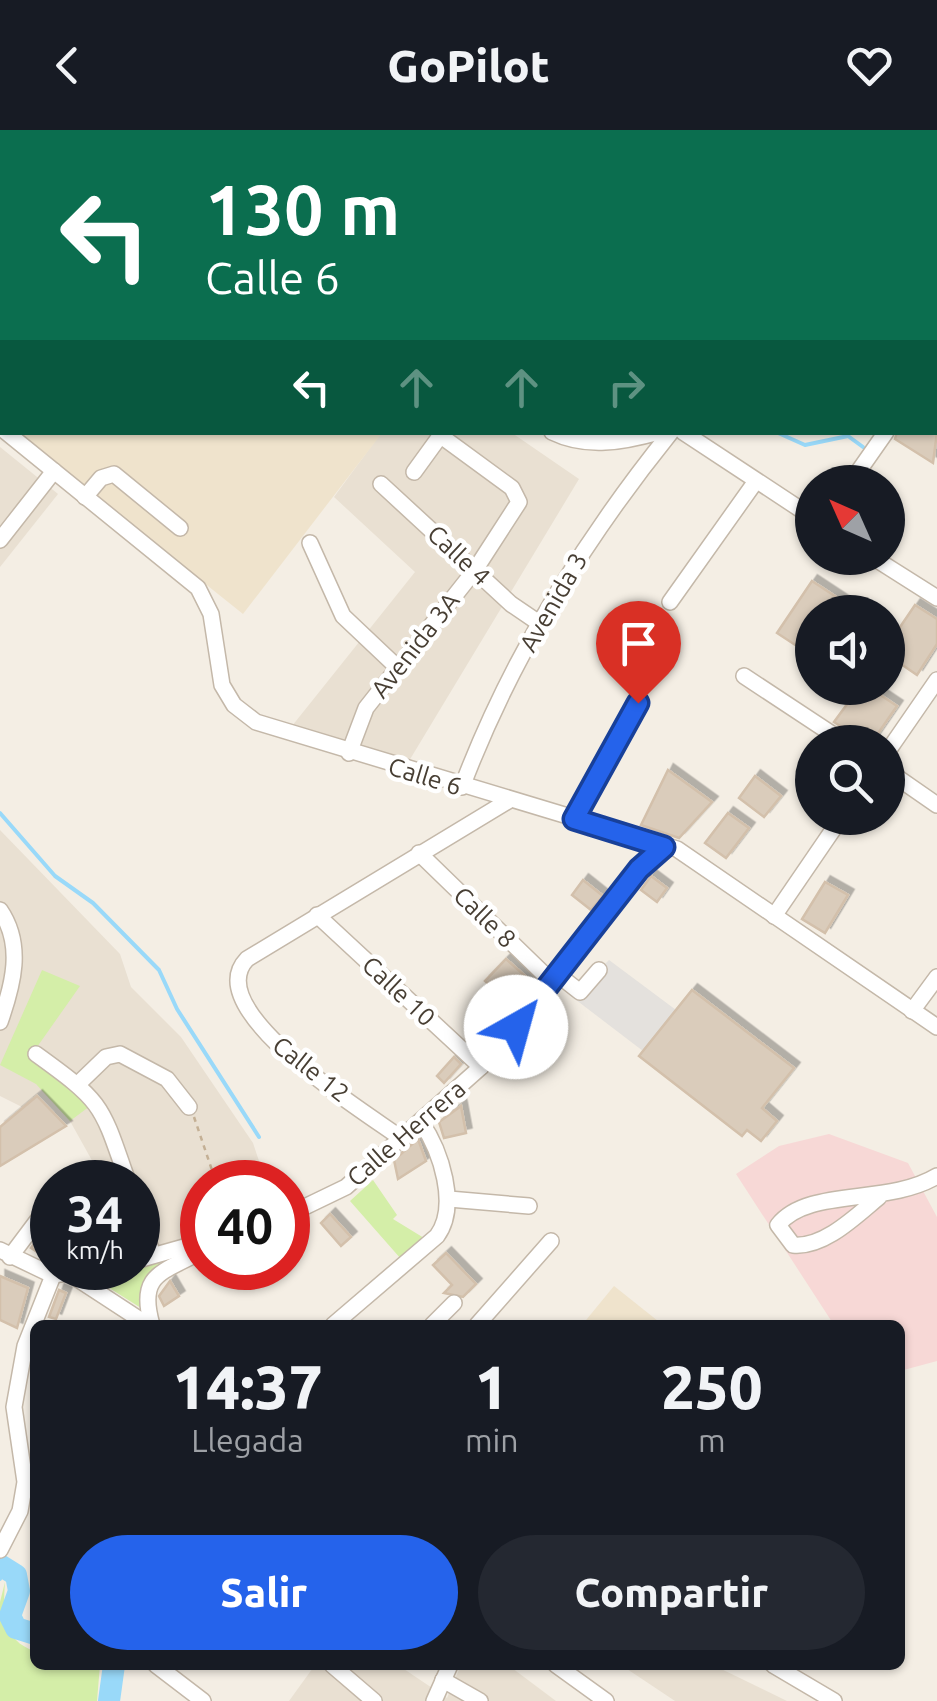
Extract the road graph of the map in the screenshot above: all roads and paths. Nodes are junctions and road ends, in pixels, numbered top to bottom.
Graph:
1 (9, 435) edge
2 (441, 435) edge
3 (443, 435) edge
4 (558, 435) edge
5 (646, 435) edge
6 (670, 435) edge
7 (687, 435) edge
8 (884, 435) edge
9 (863, 465) edge
10 (54, 472) junction
11 (414, 472) dead end
12 (756, 481) junction
13 (381, 484) dead end
14 (86, 497) junction
15 (795, 506) edge
16 (180, 528) dead end
17 (0, 540) edge
18 (310, 543) dead end
19 (475, 570) junction
20 (901, 575) edge
21 (937, 598) edge
22 (670, 602) dead end
23 (539, 623) junction
24 (398, 668) junction
25 (744, 676) dead end
26 (937, 680) edge
27 (638, 703) dead end
28 (818, 725) edge
29 (905, 726) edge
30 (348, 753) junction
31 (905, 783) edge
32 (462, 787) junction
33 (508, 802) junction
34 (937, 805) edge
35 (574, 819) junction
36 (830, 835) edge
37 (664, 847) junction
38 (419, 853) junction
39 (0, 910) edge
40 (317, 915) junction
41 (774, 916) junction
42 (558, 973) junction
43 (937, 977) edge
44 (589, 981) dead end
45 (912, 1011) junction
46 (0, 1022) edge
47 (937, 1027) edge
48 (36, 1054) dead end
49 (481, 1067) junction
50 (78, 1084) junction
51 (190, 1107) joint
52 (421, 1122) junction
53 (402, 1138) junction
54 (120, 1160) edge
55 (208, 1160) edge
56 (937, 1176) edge
57 (879, 1197) junction
58 (449, 1199) junction
59 (310, 1204) edge
60 (529, 1206) dead end
61 (30, 1226) edge
62 (551, 1242) dead end
63 (5, 1254) edge
64 (30, 1262) edge
65 (180, 1264) edge
66 (51, 1290) edge
67 (90, 1290) edge
68 (454, 1303) dead end
69 (38, 1320) edge
70 (141, 1320) edge
71 (149, 1320) edge
72 (339, 1320) edge
73 (437, 1320) edge
74 (481, 1320) edge
75 (30, 1337) edge
76 (26, 1482) junction
77 (30, 1490) edge
78 (0, 1550) edge
79 (162, 1670) edge
80 (338, 1670) edge
81 (563, 1670) edge
82 (781, 1670) edge
83 (446, 1673) edge
84 (202, 1701) edge
85 (374, 1701) edge
86 (434, 1701) edge
87 (480, 1701) edge
88 (606, 1701) edge
89 (834, 1701) edge

1 - 10 street, Calle 6
2 - 11 street
3 - 19 street, Avenida 3A
4 - 5 street
6 - 23 street, Avenida 3
7 - 12 street
8 - 9 street
10 - 14 street, Calle 6
10 - 17 street
12 - 15 street
12 - 22 street
13 - 19 street, Calle 4
14 - 16 street
14 - 30 street, Calle 6
18 - 24 street
19 - 23 street, Calle 4
19 - 24 street, Avenida 3A
20 - 21 street
23 - 32 street, Avenida 3
24 - 30 street, Avenida 3A
25 - 28 street
26 - 29 street
27 - 35 street
30 - 32 street, Calle 6
31 - 34 street
32 - 33 street, Calle 6
33 - 35 street, Calle 6
33 - 38 street
35 - 37 street, Calle 6
36 - 41 street
37 - 41 street, Calle 6
37 - 42 street, Calle Herrera
38 - 40 street
38 - 42 street, Calle 8
39 - 46 street
40 - 49 street, Calle 10
40 - 53 street, Calle 12
41 - 45 street, Calle 6
42 - 44 street, Calle 8
42 - 49 street, Calle Herrera
43 - 45 street
45 - 47 street, Calle 6
48 - 50 street
49 - 52 street, Calle Herrera
50 - 51 street
50 - 54 street
51 - 55 path
52 - 53 street, Calle Herrera
52 - 58 street
53 - 59 street, Calle Herrera
56 - 57 street
57 - 57 street
58 - 60 street
58 - 72 street
61 - 63 street
62 - 74 street
63 - 64 street
65 - 71 street
66 - 69 street
67 - 70 street
68 - 73 street
75 - 76 street
76 - 77 street
76 - 78 street
79 - 84 street
80 - 85 street
81 - 88 street
82 - 89 street
83 - 86 street
83 - 87 street

